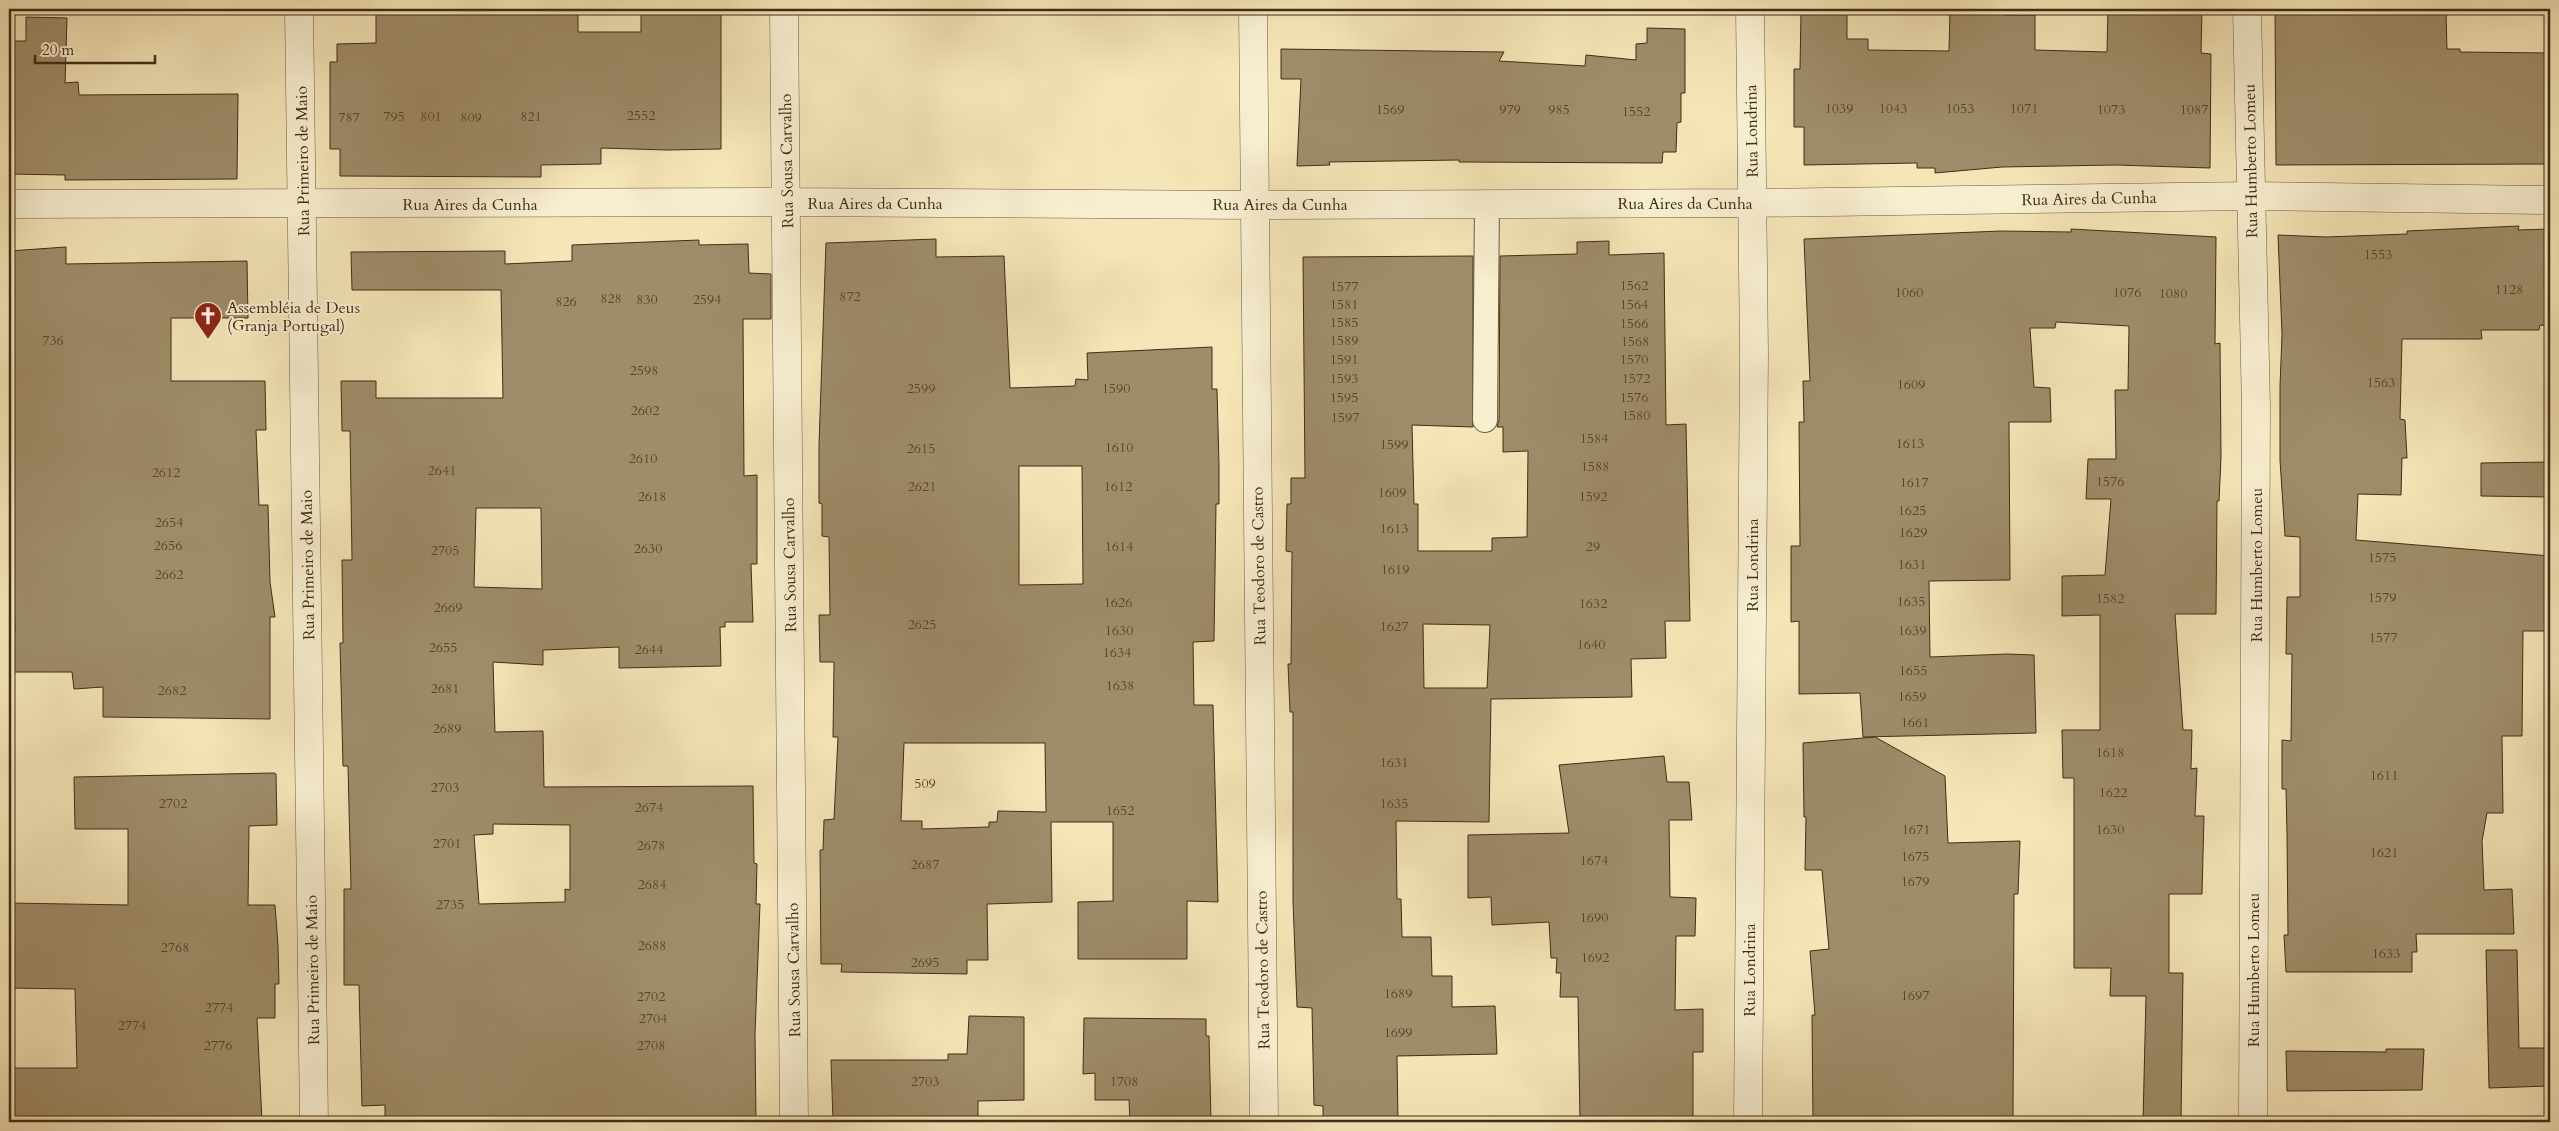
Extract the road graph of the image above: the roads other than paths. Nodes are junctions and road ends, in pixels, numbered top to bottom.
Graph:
1 (299, 9) edge
2 (784, 9) edge
3 (1253, 9) edge
4 (1750, 9) edge
5 (2247, 9) edge
6 (2250, 196) junction
7 (2550, 200) edge
8 (786, 202) junction
9 (1752, 202) junction
10 (9, 204) edge
11 (1487, 204) junction
12 (303, 205) junction
13 (1254, 205) junction
14 (1485, 420) dead end
15 (314, 1122) edge
16 (794, 1122) edge
17 (1264, 1122) edge
18 (1748, 1122) edge
19 (2253, 1122) edge

1 - 12 street, Rua Primeiro de Maio
2 - 8 street, Rua Sousa Carvalho
3 - 13 street, Rua Teodoro de Castro
4 - 9 street, Rua Londrina
5 - 6 street, Rua Humberto Lomeu
6 - 7 street, Rua Aires da Cunha
6 - 9 street, Rua Aires da Cunha
6 - 19 street, Rua Humberto Lomeu
8 - 12 street, Rua Aires da Cunha
8 - 13 street, Rua Aires da Cunha
8 - 16 street, Rua Sousa Carvalho
9 - 11 street, Rua Aires da Cunha
9 - 18 street, Rua Londrina
10 - 12 street, Rua Aires da Cunha
11 - 13 street, Rua Aires da Cunha
11 - 14 lane
12 - 15 street, Rua Primeiro de Maio
13 - 17 street, Rua Teodoro de Castro

